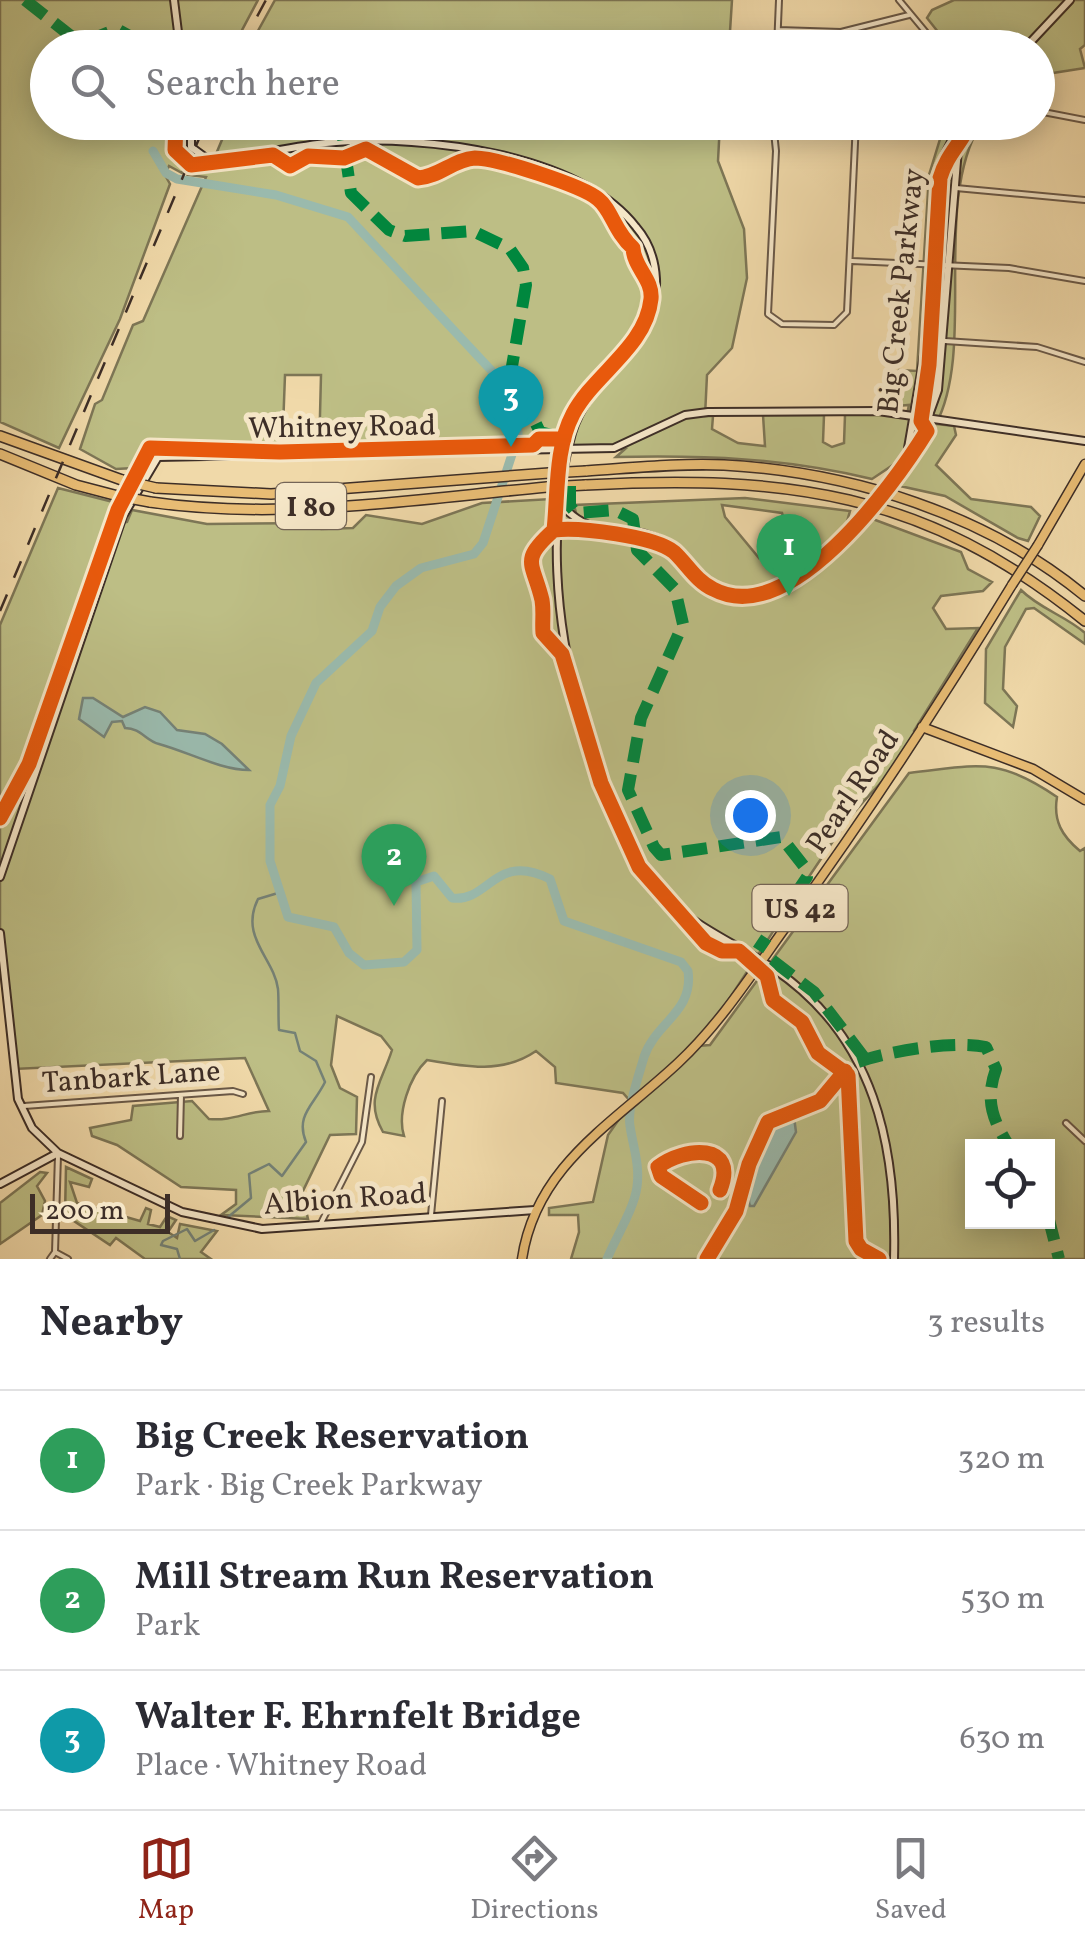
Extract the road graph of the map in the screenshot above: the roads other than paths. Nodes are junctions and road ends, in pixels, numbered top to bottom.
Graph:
1 (174, 0) edge
2 (779, 0) edge
3 (899, 0) edge
4 (1070, 0) edge
5 (909, 14) junction
6 (178, 30) edge
7 (778, 30) edge
8 (849, 30) edge
9 (923, 30) edge
10 (1042, 30) edge
11 (1055, 114) edge
12 (1085, 120) edge
13 (191, 140) edge
14 (775, 140) edge
15 (855, 140) edge
16 (953, 140) edge
17 (959, 140) edge
18 (954, 188) junction
19 (1085, 200) edge
20 (852, 261) junction
21 (930, 263) junction
22 (948, 264) junction
23 (1085, 281) edge
24 (944, 341) junction
25 (1085, 362) edge
26 (916, 414) junction
27 (930, 416) junction
28 (0, 436) edge
29 (1085, 440) edge
30 (569, 448) junction
31 (0, 454) edge
32 (905, 458) junction
33 (1085, 464) edge
34 (560, 503) junction
35 (576, 522) junction
36 (558, 527) junction
37 (1085, 596) edge
38 (1085, 620) edge
39 (922, 727) junction
40 (1085, 800) edge
41 (0, 877) edge
42 (0, 933) edge
43 (761, 961) junction
44 (2, 968) edge
45 (370, 1076) dead end
46 (243, 1094) dead end
47 (182, 1095) junction
48 (442, 1102) dead end
49 (20, 1106) junction
50 (1066, 1123) dead end
51 (180, 1136) dead end
52 (1085, 1141) edge
53 (58, 1153) junction
54 (0, 1184) edge
55 (535, 1210) junction
56 (431, 1215) junction
57 (320, 1226) junction
58 (55, 1252) junction
59 (50, 1259) edge
60 (68, 1259) edge
61 (522, 1259) edge
62 (894, 1259) edge

1 - 6 street
2 - 7 street
3 - 5 street
4 - 10 street
5 - 8 street
5 - 9 street
11 - 12 street
13 - 30 street
14 - 20 street
15 - 20 street
16 - 21 street, Big Creek Parkway
17 - 18 street, Big Creek Parkway
18 - 19 street
18 - 22 street, Big Creek Parkway
20 - 21 street
21 - 22 street
21 - 26 street, Big Creek Parkway
22 - 23 street
22 - 24 street, Big Creek Parkway
24 - 25 street
24 - 27 street, Big Creek Parkway
26 - 27 street, Whitney Road
26 - 30 street, Whitney Road
26 - 32 street, Big Creek Parkway
27 - 29 street, Whitney Road
27 - 32 street, Big Creek Parkway
28 - 37 highway, I 80, bridge
30 - 34 street
30 - 41 street, Whitney Road
31 - 38 highway, I 80, bridge
32 - 35 street, Big Creek Parkway, bridge
33 - 39 main road, Pearl Road / US 42, bridge
34 - 35 street
34 - 36 street
35 - 36 street
36 - 43 street
39 - 40 main road
39 - 43 main road, Pearl Road / US 42
42 - 44 street
43 - 55 main road, Pearl Road / US 42
43 - 62 street
44 - 49 street
45 - 57 street
46 - 47 street, Tanbark Lane
47 - 49 street, Tanbark Lane
47 - 51 street
48 - 56 street
49 - 53 street
50 - 52 street
53 - 54 street
53 - 57 street, Albion Road
53 - 58 street
55 - 56 street, Albion Road
55 - 61 main road, Pearl Road / US 42
56 - 57 street, Albion Road
58 - 59 street
58 - 60 street

